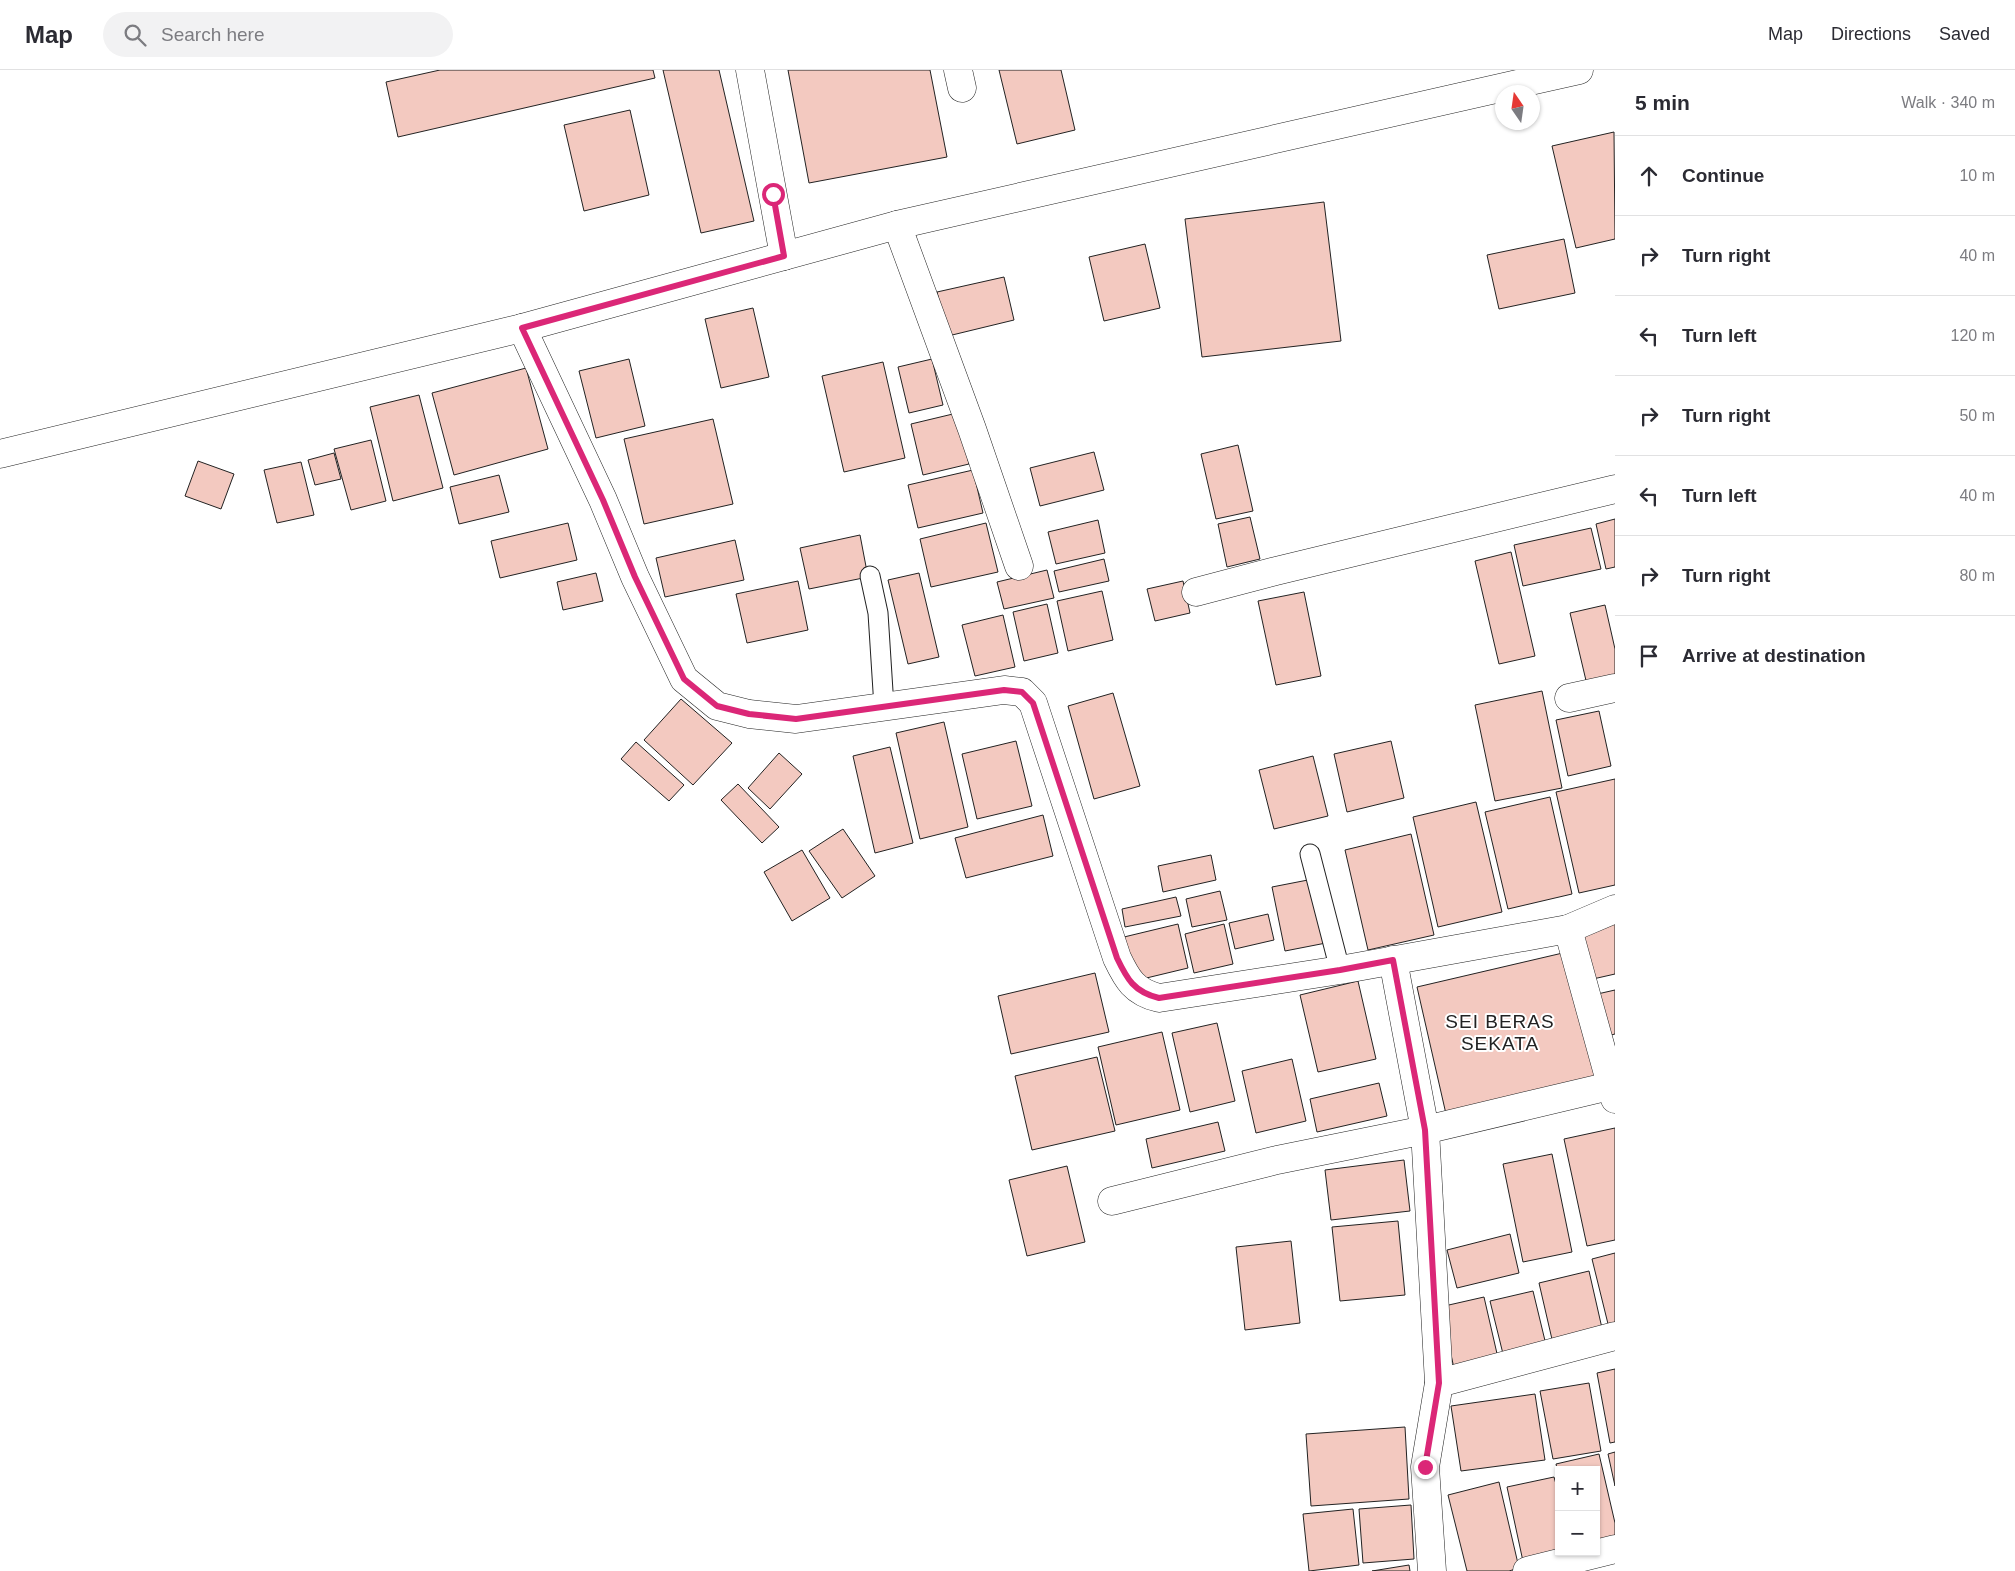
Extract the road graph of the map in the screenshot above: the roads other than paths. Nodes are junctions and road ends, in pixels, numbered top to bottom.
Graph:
1 (750, 70) edge
2 (1579, 70) edge
3 (897, 225) junction
4 (784, 256) junction
5 (522, 328) junction
6 (0, 454) edge
7 (1615, 489) edge
8 (1019, 566) dead end
9 (870, 576) dead end
10 (1196, 592) dead end
11 (1615, 688) edge
12 (1569, 698) dead end
13 (884, 707) junction
14 (1310, 854) dead end
15 (1615, 909) edge
16 (1568, 929) junction
17 (1393, 960) junction
18 (1340, 970) junction
19 (1611, 1079) edge
20 (1425, 1130) junction
21 (1112, 1201) dead end
22 (1615, 1336) edge
23 (1439, 1383) junction
24 (1615, 1549) edge
25 (1432, 1571) edge
26 (1527, 1571) edge

1 - 4 street
2 - 3 street
3 - 4 street
3 - 8 street
4 - 5 street
5 - 6 street
5 - 13 street
7 - 10 street
9 - 13 lane
11 - 12 street
13 - 18 street
14 - 18 lane
15 - 16 street
16 - 17 street
16 - 19 street
17 - 18 street
17 - 20 street
19 - 20 street
20 - 21 street
20 - 23 street
22 - 23 street
23 - 25 street
24 - 26 street

